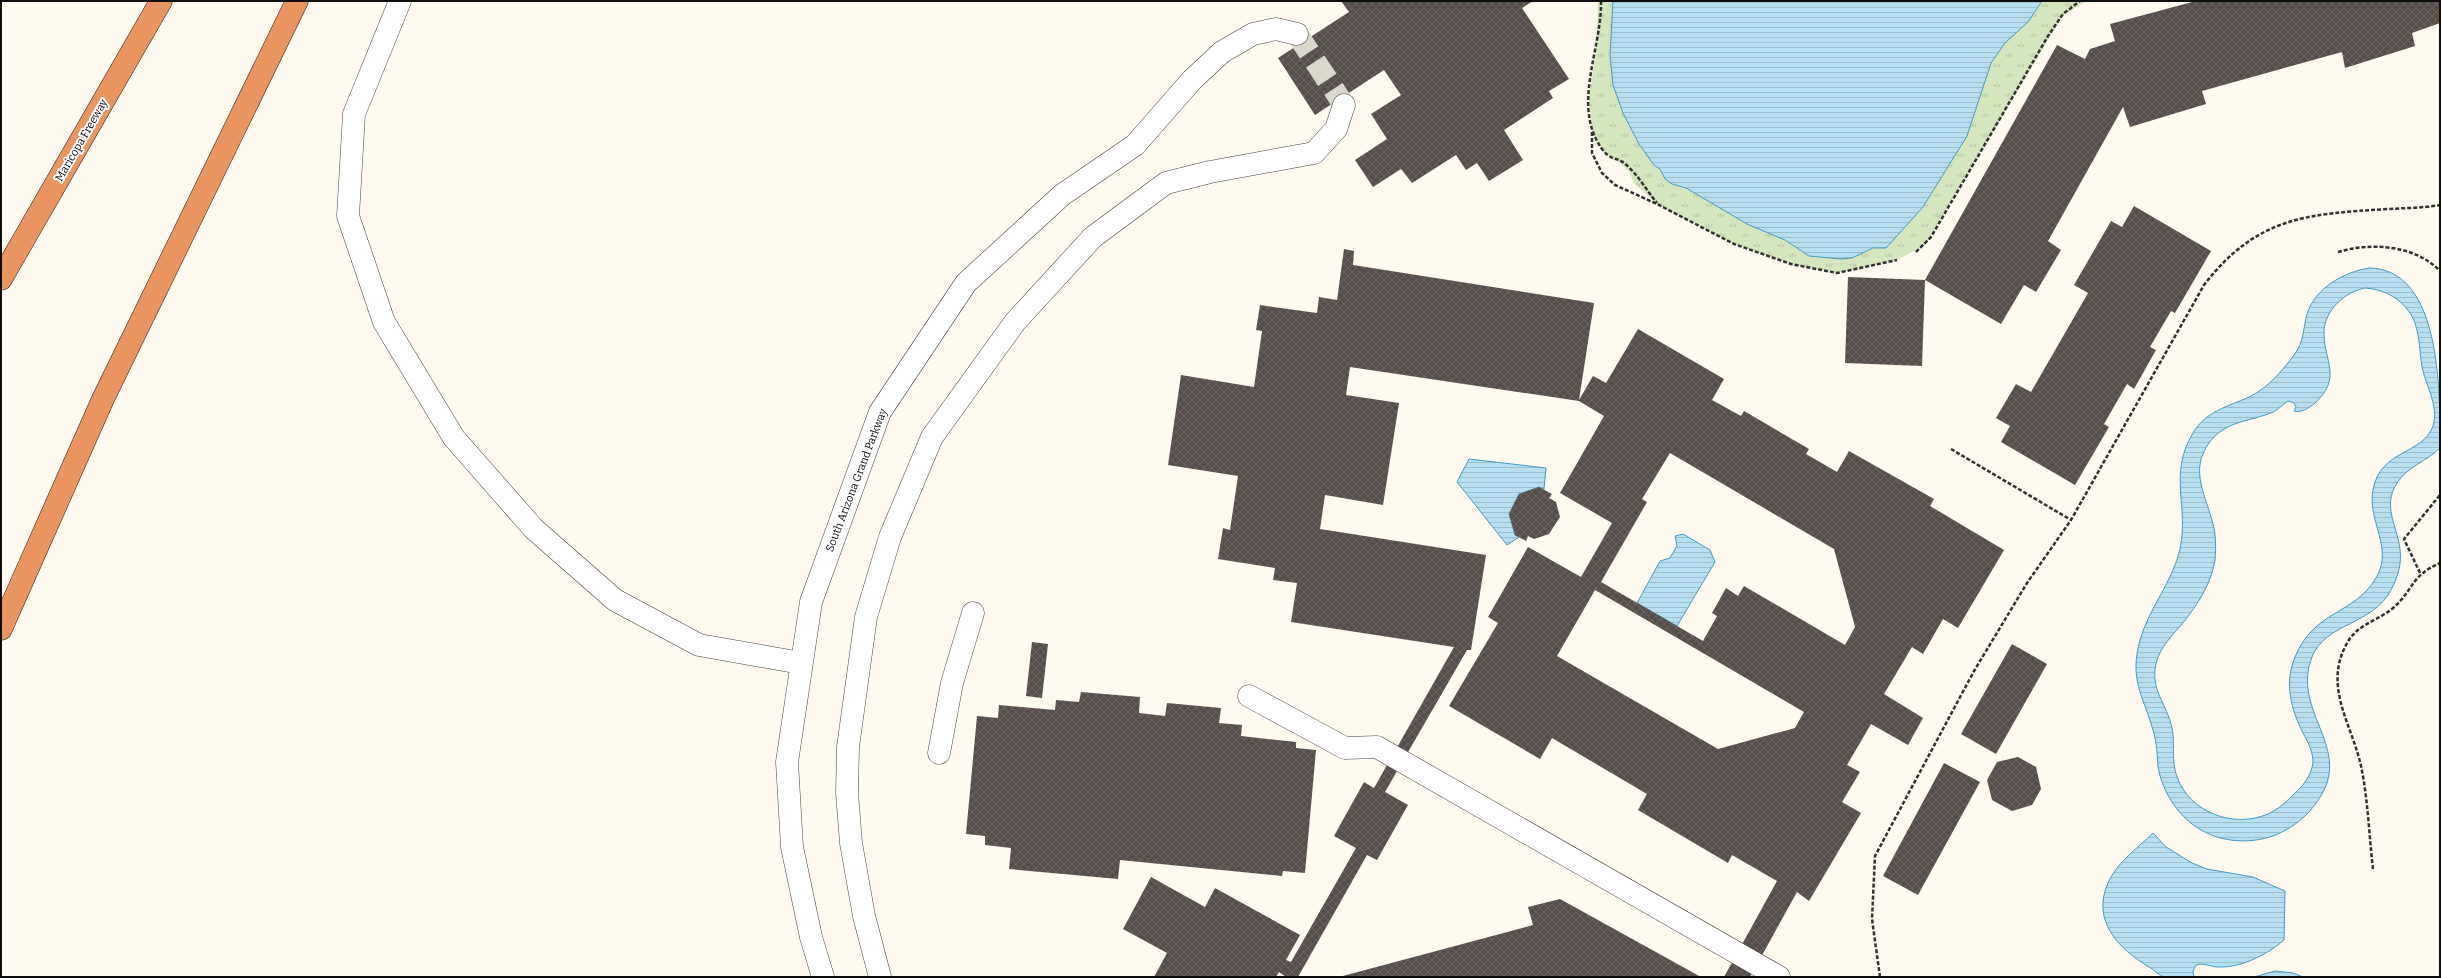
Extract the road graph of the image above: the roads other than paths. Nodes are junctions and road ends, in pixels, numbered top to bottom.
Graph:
1 (161, 1) edge
2 (298, 1) edge
3 (400, 1) edge
4 (1297, 34) dead end
5 (1344, 105) dead end
6 (1, 280) edge
7 (973, 613) dead end
8 (1, 629) edge
9 (801, 663) junction
10 (1249, 696) dead end
11 (939, 753) dead end
12 (823, 977) edge
13 (880, 977) edge
14 (1779, 977) edge

1 - 6 highway, Maricopa Freeway
2 - 8 highway
3 - 9 street
4 - 9 street, South Arizona Grand Parkway
5 - 13 street
7 - 11 street
9 - 12 street, South Arizona Grand Parkway
10 - 14 street

